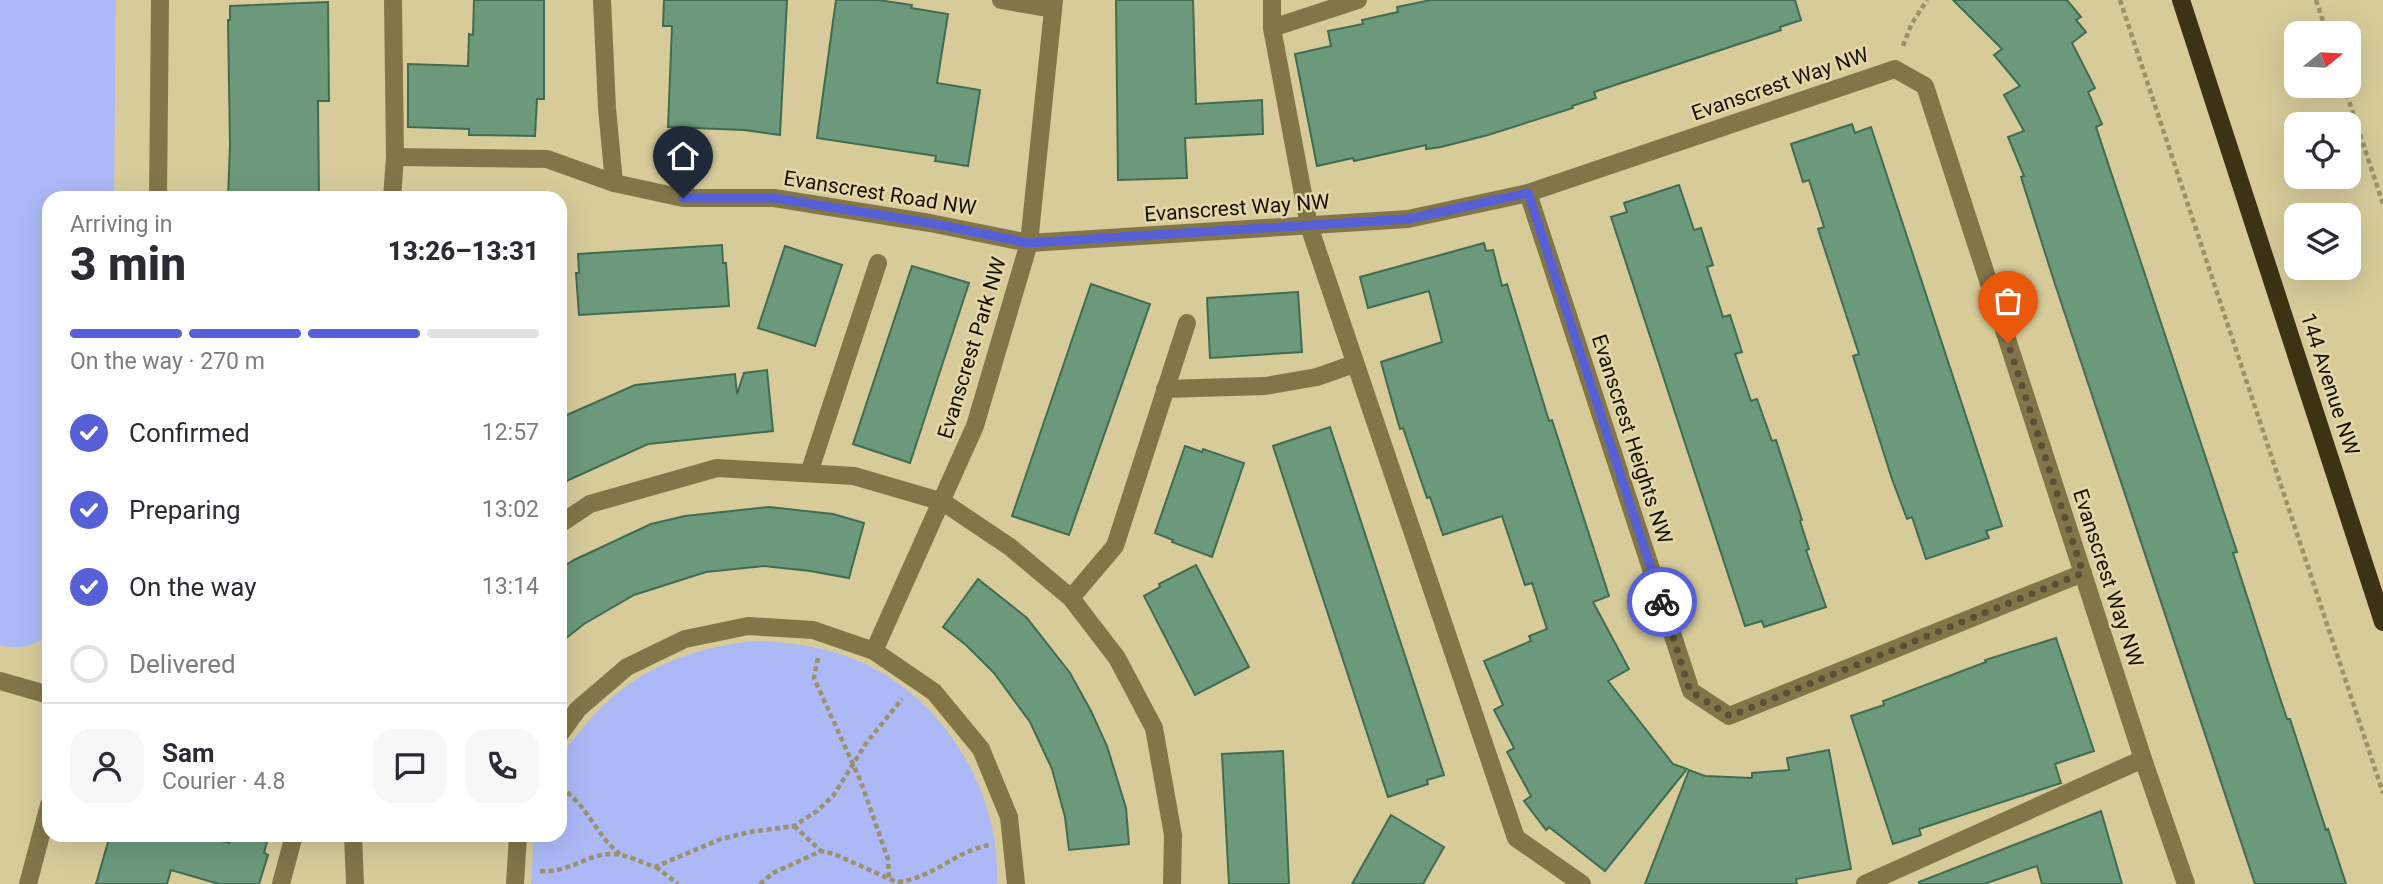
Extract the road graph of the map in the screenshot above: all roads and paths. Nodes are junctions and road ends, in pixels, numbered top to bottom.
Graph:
1 (160, 0) edge
2 (393, 0) edge
3 (602, 0) edge
4 (1001, 0) edge
5 (1272, 0) edge
6 (1358, 0) edge
7 (1927, 0) edge
8 (2120, 0) edge
9 (2181, 0) edge
10 (2316, 0) edge
11 (1054, 5) edge
12 (2323, 21) edge
13 (1272, 28) junction
14 (1895, 69) junction
15 (2348, 98) edge
16 (395, 157) junction
17 (614, 183) junction
18 (159, 191) edge
19 (393, 191) edge
20 (1528, 193) junction
21 (2383, 204) edge
22 (1310, 226) junction
23 (1028, 243) junction
24 (878, 263) dead end
25 (1187, 323) dead end
26 (1354, 365) junction
27 (1165, 389) junction
28 (809, 473) junction
29 (943, 502) junction
30 (567, 519) edge
31 (2083, 573) junction
32 (1071, 598) junction
33 (2383, 622) edge
34 (874, 651) junction
35 (820, 653) dead end
36 (0, 681) edge
37 (42, 693) edge
38 (905, 695) dead end
39 (567, 724) edge
40 (2143, 759) junction
41 (852, 763) junction
42 (2383, 793) edge
43 (567, 794) edge
44 (794, 826) junction
45 (42, 831) edge
46 (292, 842) edge
47 (353, 842) edge
48 (518, 842) edge
49 (990, 845) dead end
50 (821, 851) junction
51 (623, 856) junction
52 (655, 867) junction
53 (535, 871) dead end
54 (889, 878) junction
55 (900, 883) edge
56 (28, 884) edge
57 (281, 884) edge
58 (355, 884) edge
59 (515, 884) edge
60 (678, 884) edge
61 (760, 884) edge
62 (1016, 884) edge
63 (1172, 884) edge
64 (1582, 884) edge
65 (1865, 884) edge
66 (2186, 884) edge

1 - 18 street
2 - 16 street
3 - 17 street
4 - 11 street
5 - 13 street
6 - 13 street
7 - 14 path
8 - 42 path
9 - 33 main road, 144 Avenue NW
10 - 12 path
11 - 23 street, Evanscrest Park NW
13 - 22 street
14 - 20 street, Evanscrest Way NW
14 - 31 street, Evanscrest Way NW
15 - 21 path
16 - 17 street, Evanscrest Road NW
16 - 19 street
17 - 23 street, Evanscrest Road NW
20 - 22 street, Evanscrest Way NW
20 - 31 street, Evanscrest Heights NW
22 - 23 street, Evanscrest Way NW
22 - 26 street
23 - 29 street, Evanscrest Park NW
24 - 28 street
25 - 27 street
26 - 27 street
26 - 64 street
27 - 32 street
28 - 29 street
28 - 30 street
29 - 32 street
29 - 34 street, Evanscrest Park NW
31 - 40 street, Evanscrest Way NW
32 - 63 street
34 - 39 street
34 - 62 street
35 - 41 path
36 - 37 street
38 - 41 path
40 - 65 street
40 - 66 street, Evanscrest Way NW
41 - 44 path
41 - 54 path
43 - 51 path
44 - 50 path
44 - 52 path
45 - 56 street
46 - 57 street
47 - 58 street
48 - 59 street
49 - 55 path
50 - 54 path
50 - 61 path
51 - 52 path
51 - 53 path
52 - 60 path
54 - 55 path

